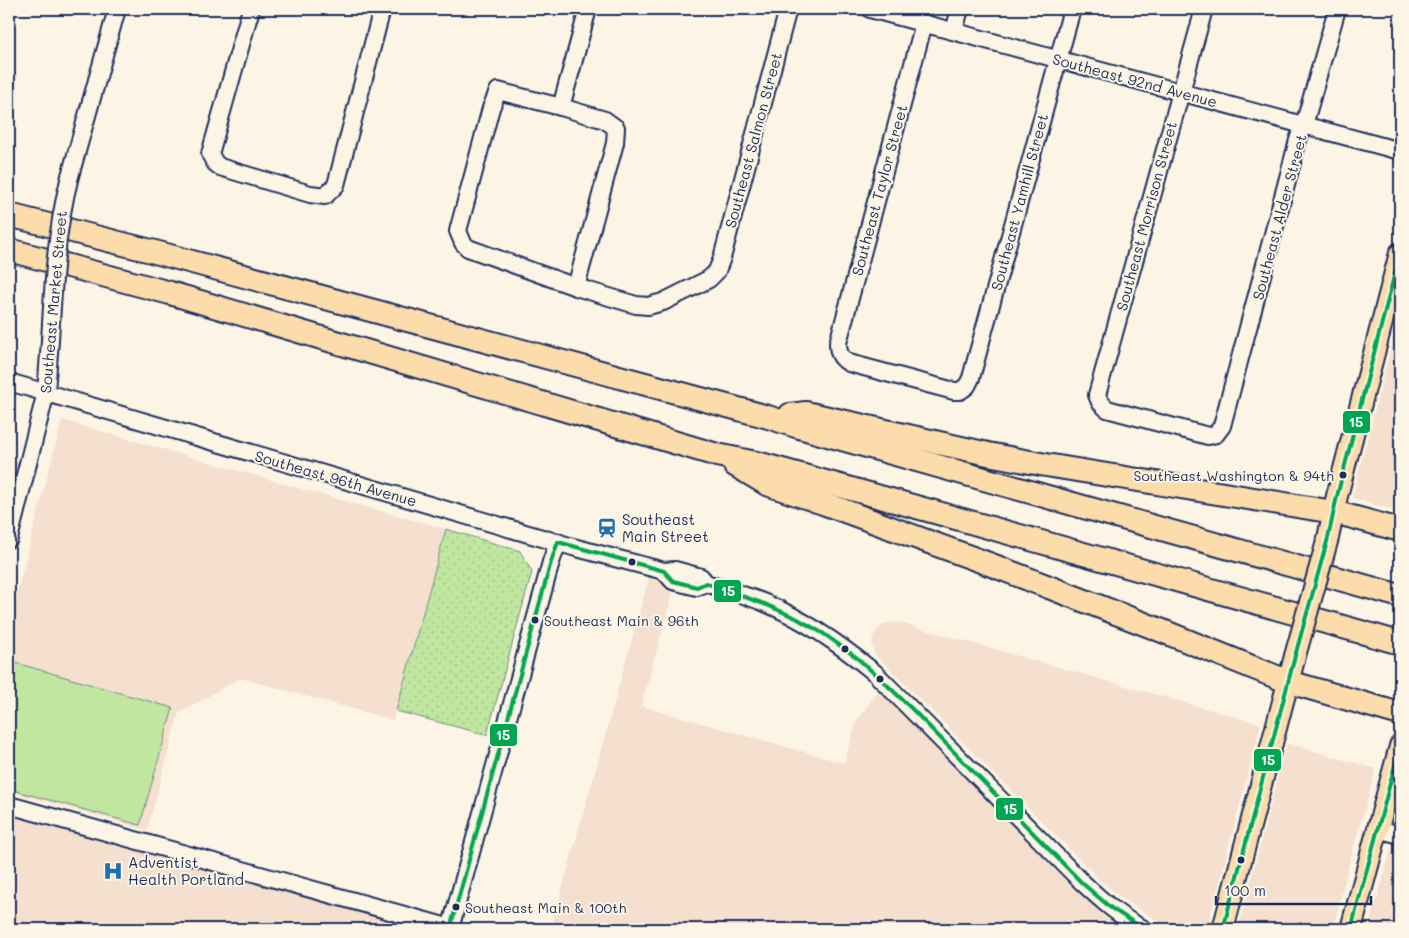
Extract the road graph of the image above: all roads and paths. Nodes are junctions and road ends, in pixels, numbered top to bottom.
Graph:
1 (117, 9) edge
2 (251, 9) edge
3 (382, 9) edge
4 (588, 9) edge
5 (788, 9) edge
6 (870, 9) edge
7 (960, 9) edge
8 (1072, 9) edge
9 (1204, 9) edge
10 (1337, 9) edge
11 (924, 24) junction
12 (954, 31) junction
13 (1058, 60) junction
14 (1180, 93) junction
15 (561, 107) junction
16 (1304, 125) junction
17 (1400, 151) edge
18 (9, 215) edge
19 (9, 250) edge
20 (1400, 253) edge
21 (576, 287) junction
22 (9, 382) edge
23 (960, 391) joint
24 (46, 392) junction
25 (768, 417) junction
26 (1222, 426) joint
27 (717, 455) junction
28 (1334, 512) junction
29 (1400, 530) edge
30 (9, 539) edge
31 (558, 542) junction
32 (1400, 596) edge
33 (1400, 643) edge
34 (1286, 691) junction
35 (1400, 714) edge
36 (1400, 746) edge
37 (9, 805) edge
38 (1378, 829) junction
39 (1400, 835) edge
40 (451, 928) edge
41 (1144, 929) edge
42 (1223, 929) edge
43 (1351, 929) edge

1 - 24 street, Southeast Market Street, bridge
2 - 3 street
4 - 15 street
5 - 21 street, Southeast Salmon Street
6 - 11 street, Southeast 92nd Avenue
7 - 12 street
8 - 13 street, Southeast Yamhill Street
9 - 14 street, Southeast Morrison Street
10 - 16 street, Southeast Alder Street
11 - 12 street, Southeast 92nd Avenue
11 - 23 street, Southeast Taylor Street
12 - 13 street, Southeast 92nd Avenue
13 - 14 street, Southeast 92nd Avenue
13 - 23 street, Southeast Yamhill Street
14 - 16 street, Southeast 92nd Avenue
14 - 26 street, Southeast Morrison Street
15 - 21 street
15 - 21 street
16 - 17 street, Southeast 92nd Avenue
16 - 26 street, Southeast Alder Street
18 - 25 highway
19 - 27 highway
20 - 28 main road
22 - 24 street, Southeast 96th Avenue
24 - 30 street, Southeast Market Street
24 - 31 street, Southeast 96th Avenue
25 - 28 highway
25 - 32 highway
27 - 33 highway
27 - 34 highway
28 - 29 highway
28 - 34 main road, bridge
31 - 40 street
31 - 41 street, Southeast 96th Avenue
34 - 35 highway
34 - 42 main road
36 - 38 main road
37 - 40 street
38 - 39 street
38 - 43 main road

